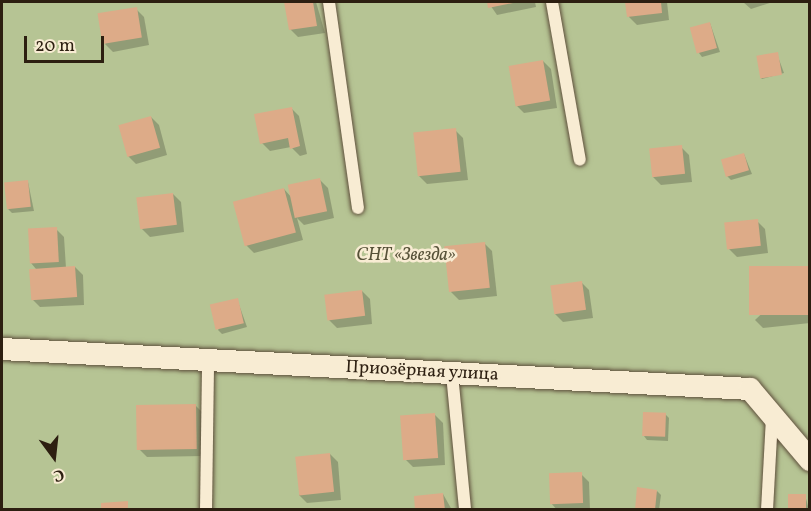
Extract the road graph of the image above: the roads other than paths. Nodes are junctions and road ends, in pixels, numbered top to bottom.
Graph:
1 (329, 2) edge
2 (552, 2) edge
3 (580, 160) dead end
4 (358, 208) dead end
5 (2, 349) edge
6 (208, 361) junction
7 (452, 374) junction
8 (772, 415) junction
9 (810, 460) edge
10 (206, 510) edge
11 (465, 510) edge
12 (767, 510) edge

1 - 4 lane
2 - 3 lane
5 - 6 street, Приозёрная улица
6 - 7 street, Приозёрная улица
6 - 10 lane
7 - 8 street, Приозёрная улица
7 - 11 lane
8 - 9 street, Приозёрная улица
8 - 12 lane

